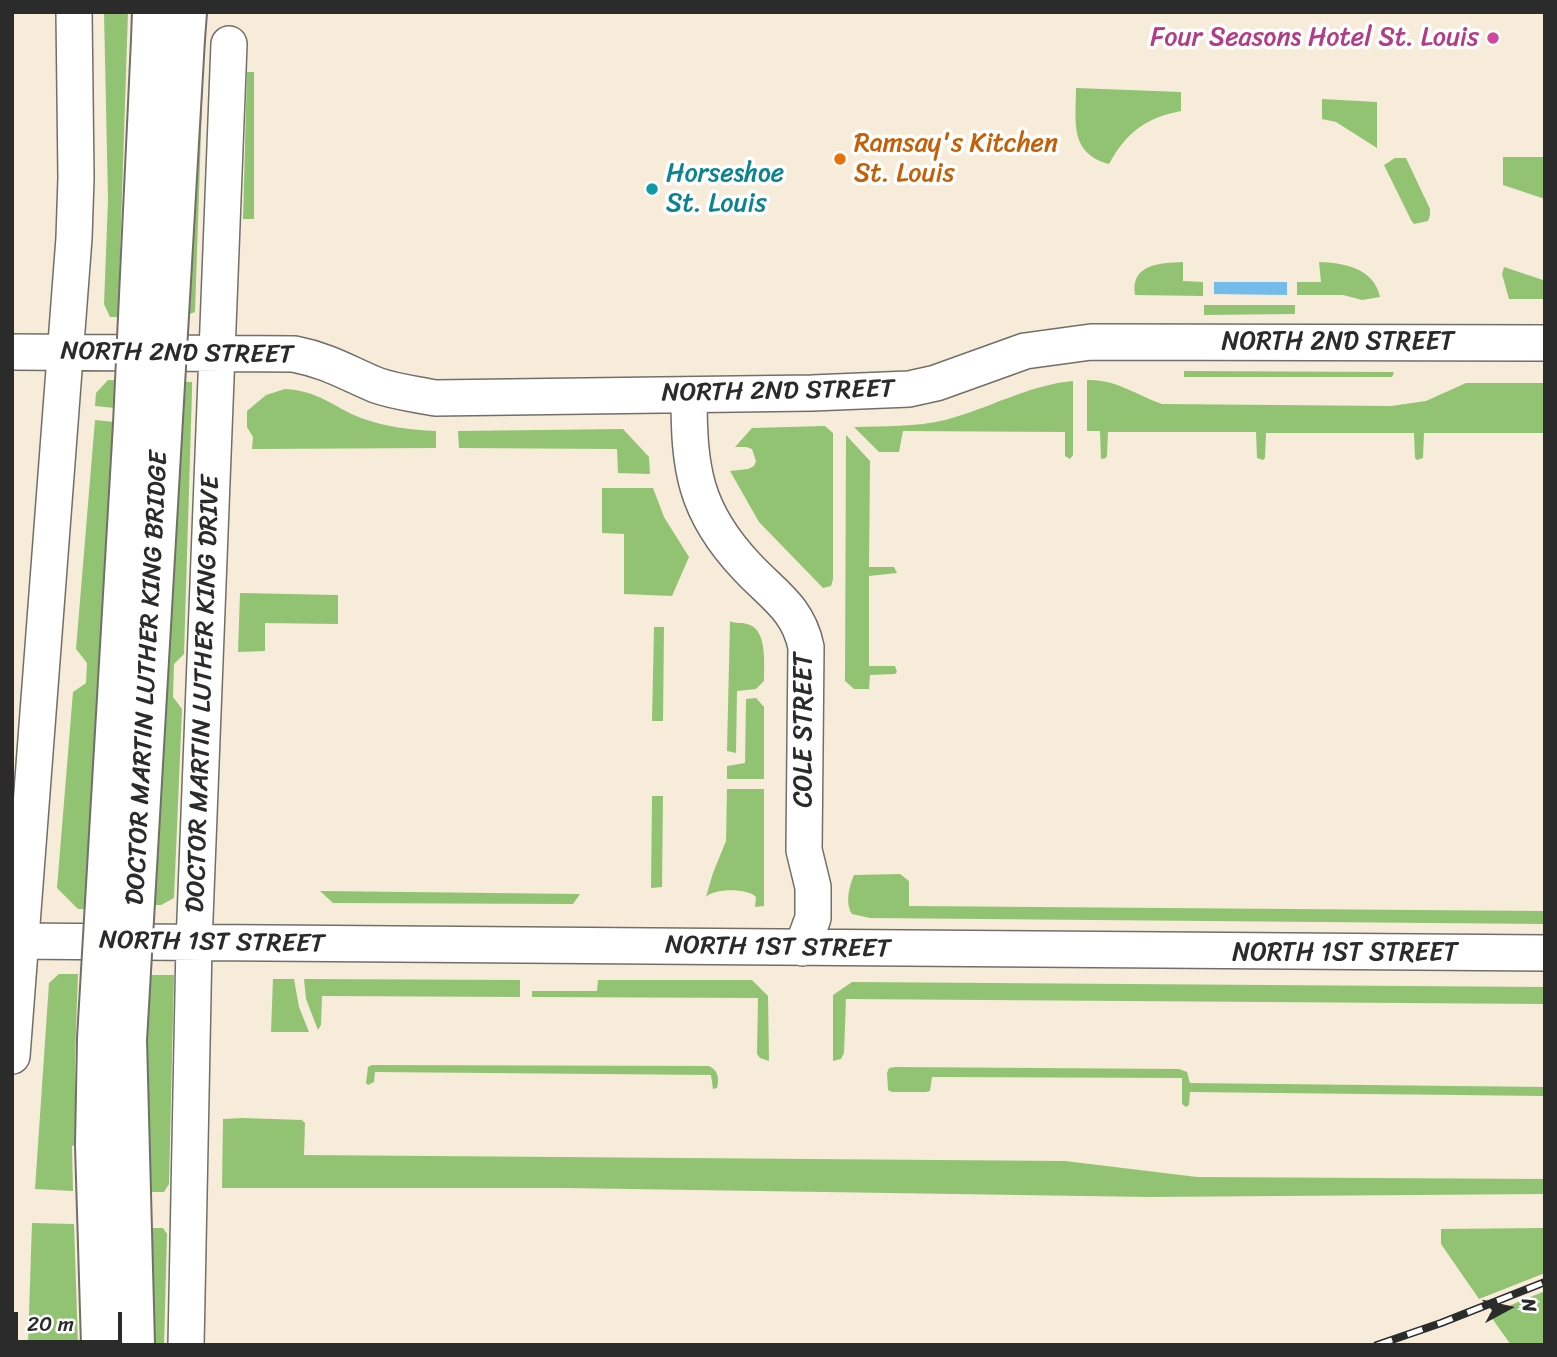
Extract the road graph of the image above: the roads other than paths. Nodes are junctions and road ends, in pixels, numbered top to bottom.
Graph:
1 (74, 12) edge
2 (169, 26) edge
3 (229, 44) dead end
4 (1545, 343) edge
5 (12, 352) edge
6 (67, 352) junction
7 (217, 353) junction
8 (690, 395) junction
9 (16, 941) edge
10 (194, 944) junction
11 (802, 948) junction
12 (1545, 953) edge
13 (12, 1056) edge
14 (101, 1345) edge
15 (135, 1345) edge
16 (186, 1345) edge

1 - 6 street
2 - 14 main road, DOCTOR MARTIN LUTHER KING BRIDGE, bridge
2 - 15 main road, DOCTOR MARTIN LUTHER KING BRIDGE, bridge
3 - 7 street, DOCTOR MARTIN LUTHER KING DRIVE
4 - 8 street, NORTH 2ND STREET
5 - 6 street, NORTH 2ND STREET
6 - 7 street, NORTH 2ND STREET
6 - 9 street
7 - 8 street, NORTH 2ND STREET
7 - 10 street, DOCTOR MARTIN LUTHER KING DRIVE
8 - 11 street, COLE STREET
9 - 10 street, NORTH 1ST STREET
9 - 13 street
10 - 11 street, NORTH 1ST STREET
10 - 16 street, DOCTOR MARTIN LUTHER KING DRIVE
11 - 12 street, NORTH 1ST STREET

